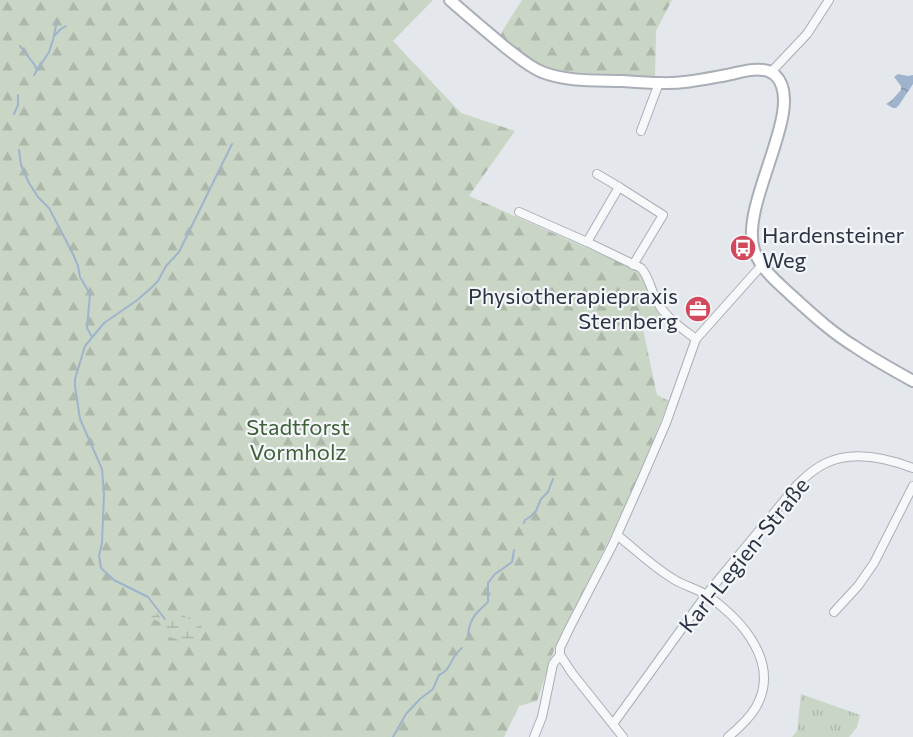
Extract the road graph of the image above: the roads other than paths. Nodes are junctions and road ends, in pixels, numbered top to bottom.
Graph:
1 (450, 0) edge
2 (829, 0) edge
3 (771, 72) junction
4 (659, 83) junction
5 (641, 131) dead end
6 (597, 174) dead end
7 (619, 187) junction
8 (519, 212) dead end
9 (587, 242) junction
10 (633, 264) junction
11 (762, 265) junction
12 (696, 339) junction
13 (913, 381) edge
14 (913, 468) edge
15 (913, 486) edge
16 (617, 535) junction
17 (706, 595) junction
18 (834, 612) dead end
19 (560, 655) junction
20 (613, 724) junction
21 (534, 737) edge
22 (623, 737) edge
23 (728, 737) edge

1 - 4 main road
2 - 3 street
3 - 4 main road
3 - 11 main road
4 - 5 street
6 - 7 street
7 - 9 street
7 - 10 street
8 - 9 street
9 - 10 street
10 - 12 street
11 - 12 street
11 - 13 main road
12 - 16 street
14 - 17 street, Karl-Legien-Straße
15 - 18 street
16 - 17 street
16 - 19 street
17 - 20 street, Karl-Legien-Straße
17 - 23 street
19 - 20 street
19 - 21 street
20 - 22 street

